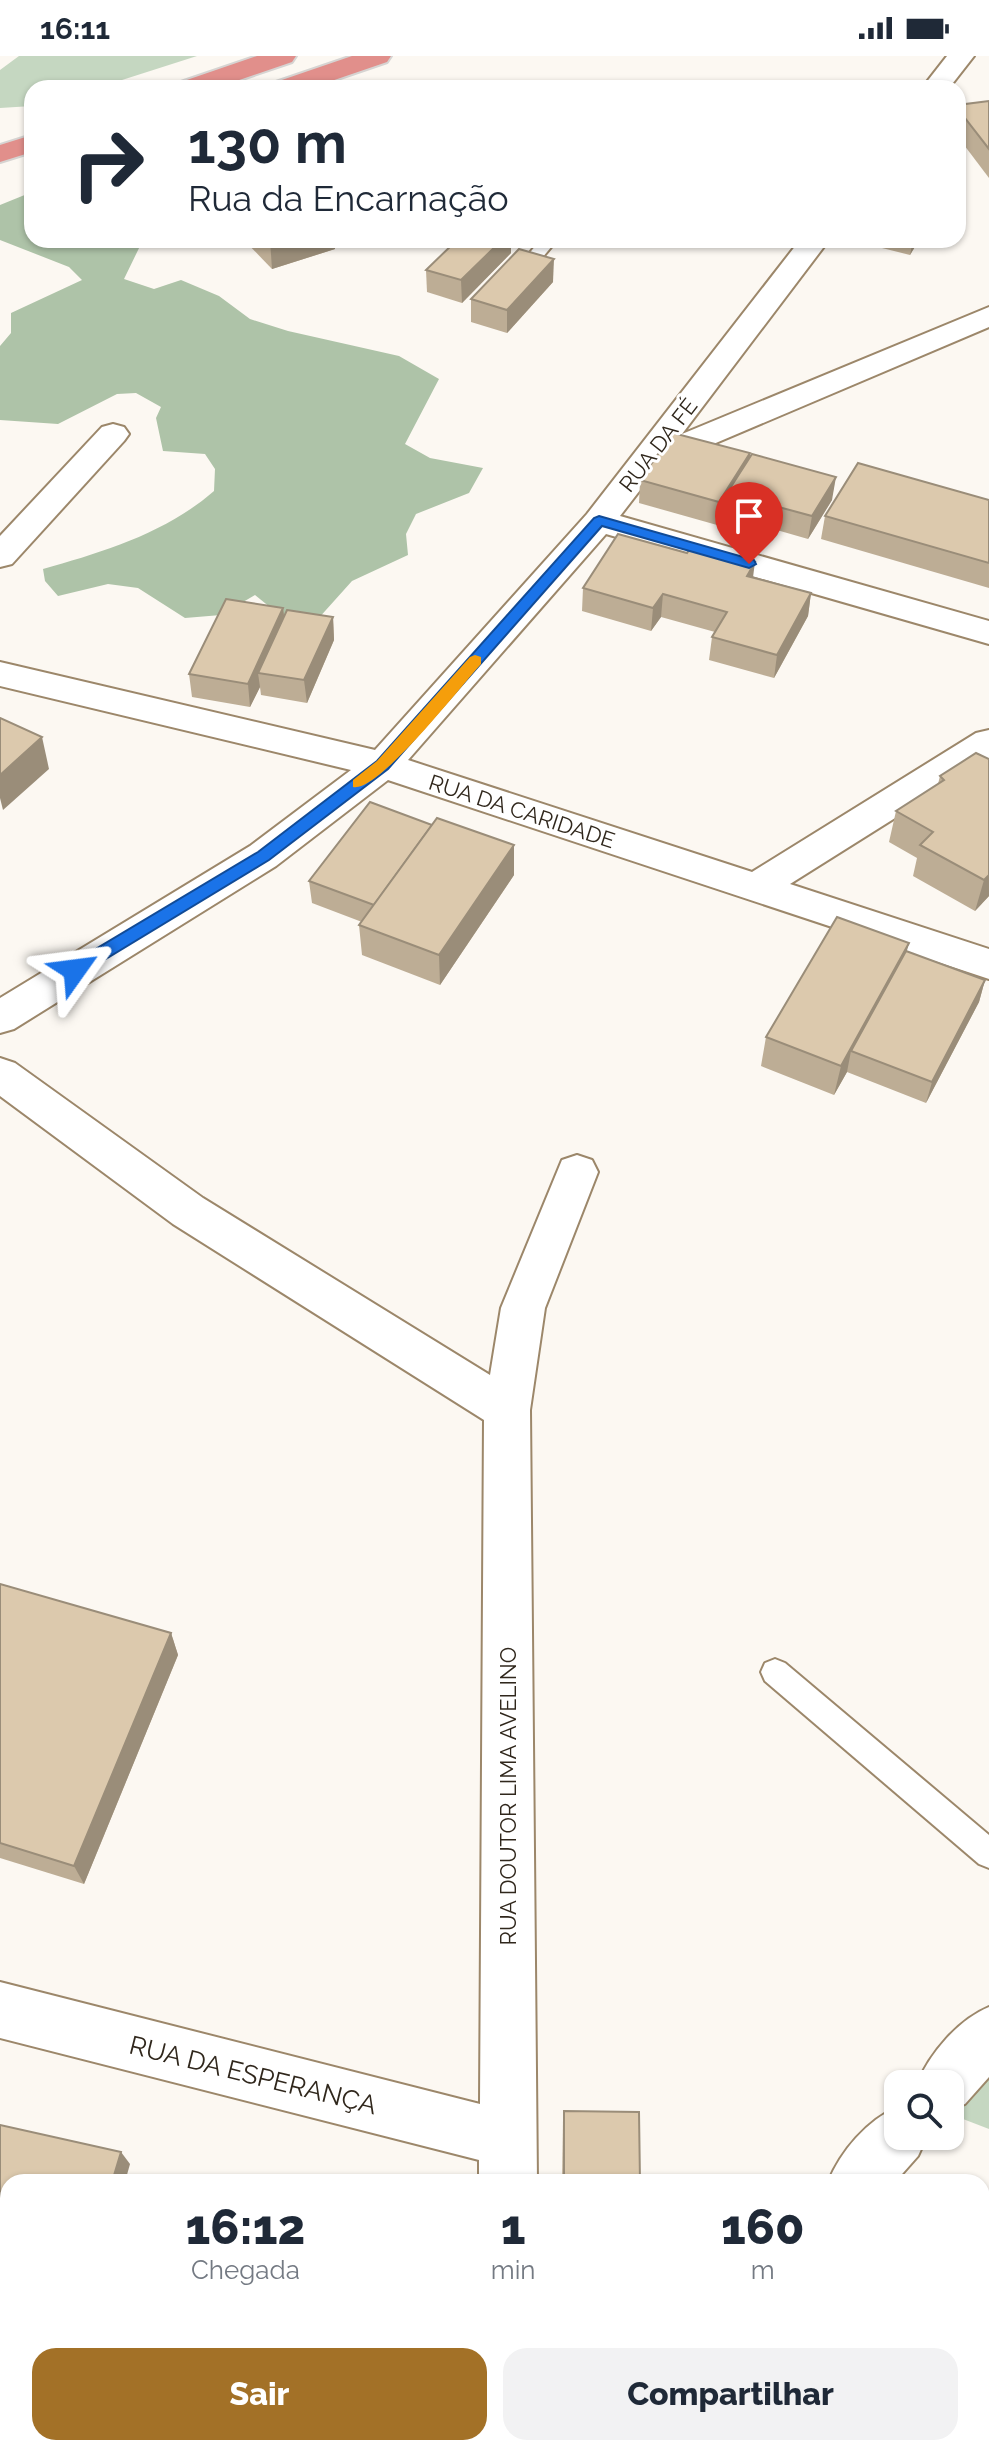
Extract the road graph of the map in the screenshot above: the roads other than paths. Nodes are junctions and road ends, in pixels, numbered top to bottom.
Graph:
1 (283, 56) edge
2 (378, 56) edge
3 (961, 56) edge
4 (213, 80) edge
5 (308, 80) edge
6 (942, 80) edge
7 (24, 146) edge
8 (0, 154) edge
9 (542, 248) edge
10 (809, 248) edge
11 (536, 255) edge
12 (989, 316) edge
13 (944, 336) junction
14 (989, 349) edge
15 (113, 434) dead end
16 (646, 462) junction
17 (599, 521) junction
18 (0, 556) edge
19 (989, 633) edge
20 (0, 674) edge
21 (989, 742) edge
22 (383, 765) junction
23 (755, 888) junction
24 (989, 964) edge
25 (0, 1018) edge
26 (0, 1074) edge
27 (577, 1172) dead end
28 (507, 1410) junction
29 (775, 1672) dead end
30 (989, 1854) edge
31 (0, 2010) edge
32 (989, 2035) edge
33 (958, 2070) edge
34 (886, 2150) edge
35 (507, 2160) edge
36 (864, 2174) edge

1 - 4 highway
2 - 5 highway
3 - 6 street
7 - 8 highway
9 - 11 lane
10 - 16 street, RUA DA FÉ
12 - 13 street
13 - 14 street
13 - 16 street
15 - 18 street
16 - 17 street, RUA DA FÉ
17 - 19 street
17 - 22 street, RUA DA FÉ
20 - 22 street, RUA DA CARIDADE
21 - 23 street
22 - 23 street, RUA DA CARIDADE
22 - 25 street, RUA DA FÉ
23 - 24 street, RUA DA CARIDADE
26 - 28 street
27 - 28 street, RUA DOUTOR LIMA AVELINO
28 - 35 street, RUA DOUTOR LIMA AVELINO
29 - 30 lane
31 - 35 street, RUA DA ESPERANÇA
32 - 33 street
34 - 36 street

